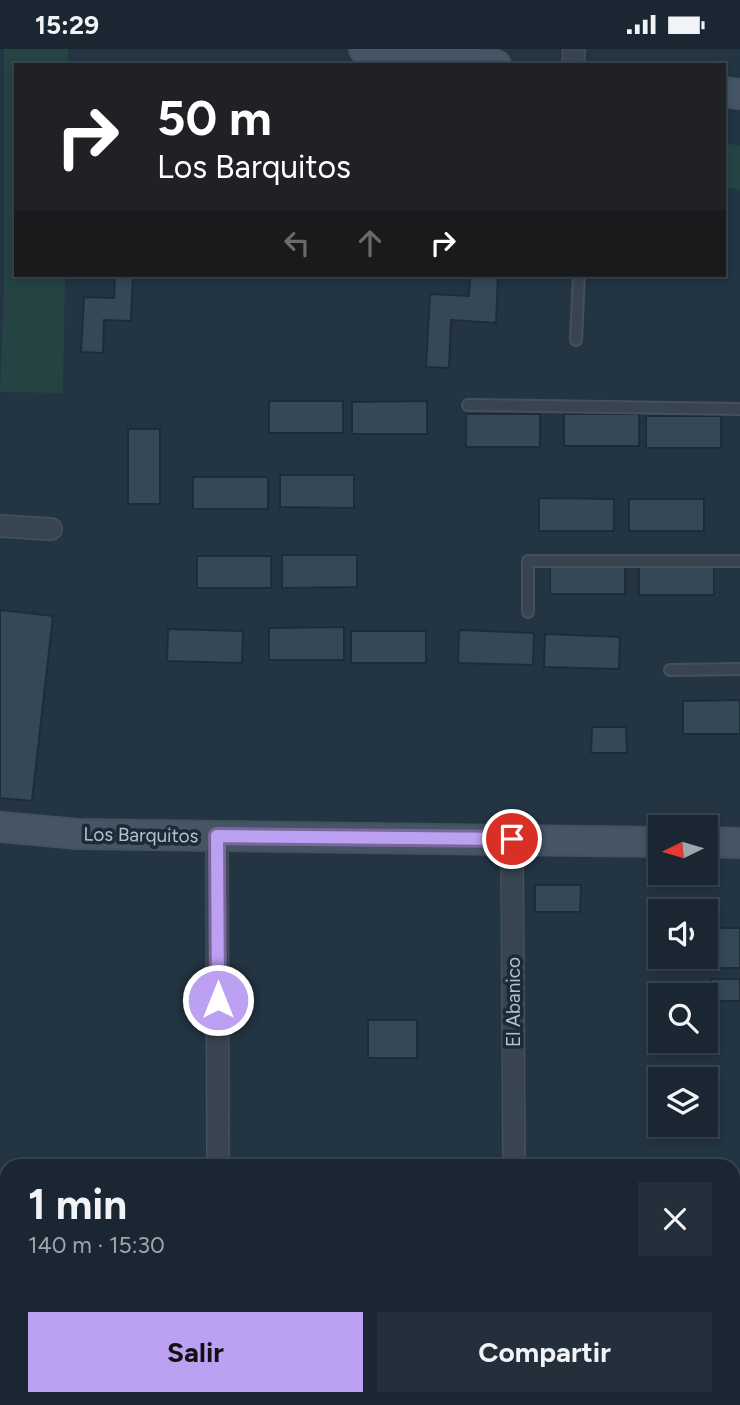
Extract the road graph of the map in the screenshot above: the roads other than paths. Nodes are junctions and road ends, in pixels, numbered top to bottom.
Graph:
1 (374, 50) edge
2 (480, 63) edge
3 (579, 277) edge
4 (576, 339) dead end
5 (468, 405) dead end
6 (740, 409) edge
7 (0, 526) edge
8 (51, 529) dead end
9 (740, 561) edge
10 (528, 612) dead end
11 (740, 669) edge
12 (670, 670) dead end
13 (0, 827) edge
14 (217, 836) junction
15 (512, 839) junction
16 (648, 842) edge
17 (718, 842) edge
18 (740, 843) edge
19 (218, 1159) edge
20 (514, 1159) edge

1 - 2 street
3 - 4 lane
5 - 6 lane
7 - 8 street
9 - 10 lane
11 - 12 lane
13 - 14 street, Los Barquitos
14 - 15 street, Los Barquitos
14 - 19 street
15 - 16 street, Los Barquitos
15 - 20 street, El Abanico
17 - 18 street

